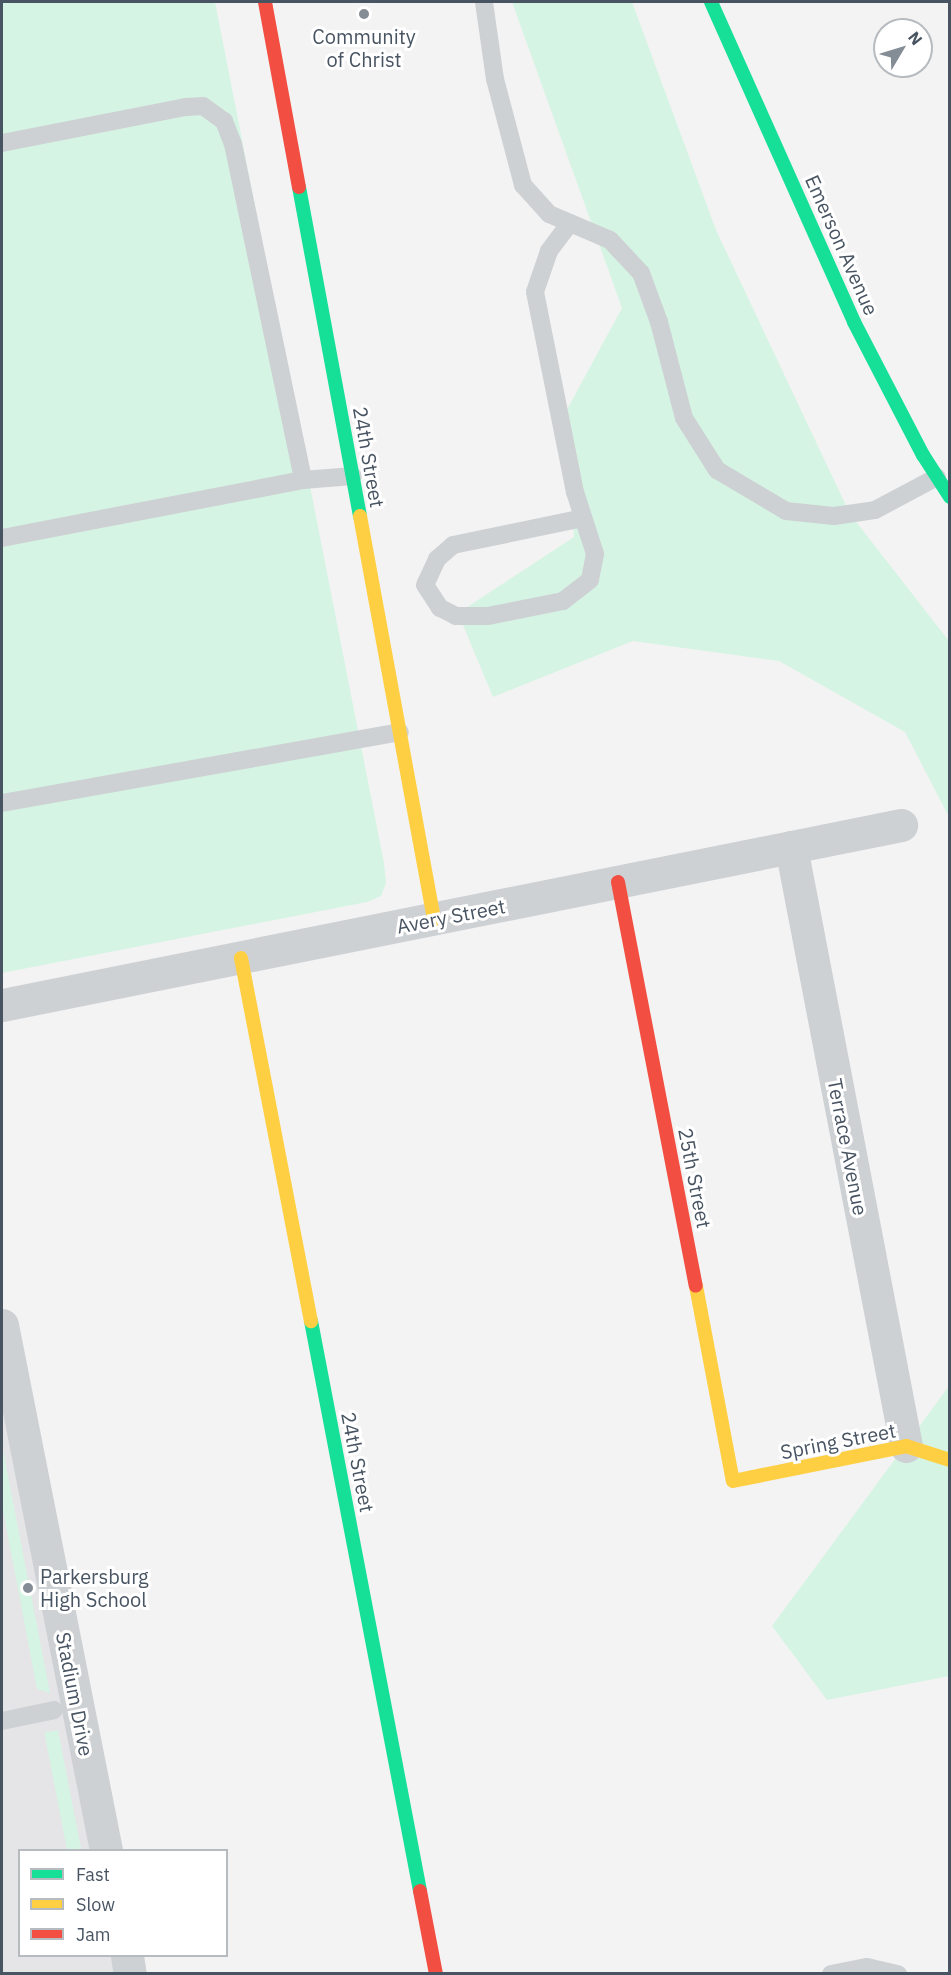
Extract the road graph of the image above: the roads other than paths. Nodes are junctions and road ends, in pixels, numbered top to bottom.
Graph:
1 (265, 2) edge
2 (484, 2) edge
3 (711, 2) edge
4 (2, 143) edge
5 (570, 223) junction
6 (352, 476) junction
7 (937, 477) junction
8 (303, 480) junction
9 (950, 497) edge
10 (583, 518) junction
11 (2, 538) edge
12 (400, 732) junction
13 (2, 803) edge
14 (901, 825) dead end
15 (791, 847) junction
16 (618, 882) junction
17 (434, 919) junction
18 (241, 958) junction
19 (2, 1005) edge
20 (2, 1325) edge
21 (906, 1446) junction
22 (950, 1460) edge
23 (733, 1481) joint
24 (54, 1710) dead end
25 (2, 1720) edge
26 (106, 1849) edge
27 (127, 1957) edge
28 (130, 1974) edge
29 (436, 1974) edge
30 (831, 1974) edge
31 (898, 1974) edge

1 - 6 street, 24th Street
2 - 5 lane
3 - 7 street, Emerson Avenue
4 - 8 lane
5 - 7 lane
5 - 10 lane
6 - 8 lane
6 - 12 street, 24th Street
7 - 9 street, Emerson Avenue
8 - 11 lane
10 - 10 lane
12 - 13 lane
12 - 17 street, 24th Street
14 - 15 street, Avery Street
15 - 16 street, Avery Street
15 - 21 street, Terrace Avenue
16 - 17 street, Avery Street
16 - 23 street, 25th Street
17 - 18 street, Avery Street
18 - 19 street, Avery Street
18 - 29 street, 24th Street
20 - 26 street, Stadium Drive
21 - 22 street, Spring Street
21 - 23 street, Spring Street
24 - 25 lane
27 - 28 street
30 - 31 lane

